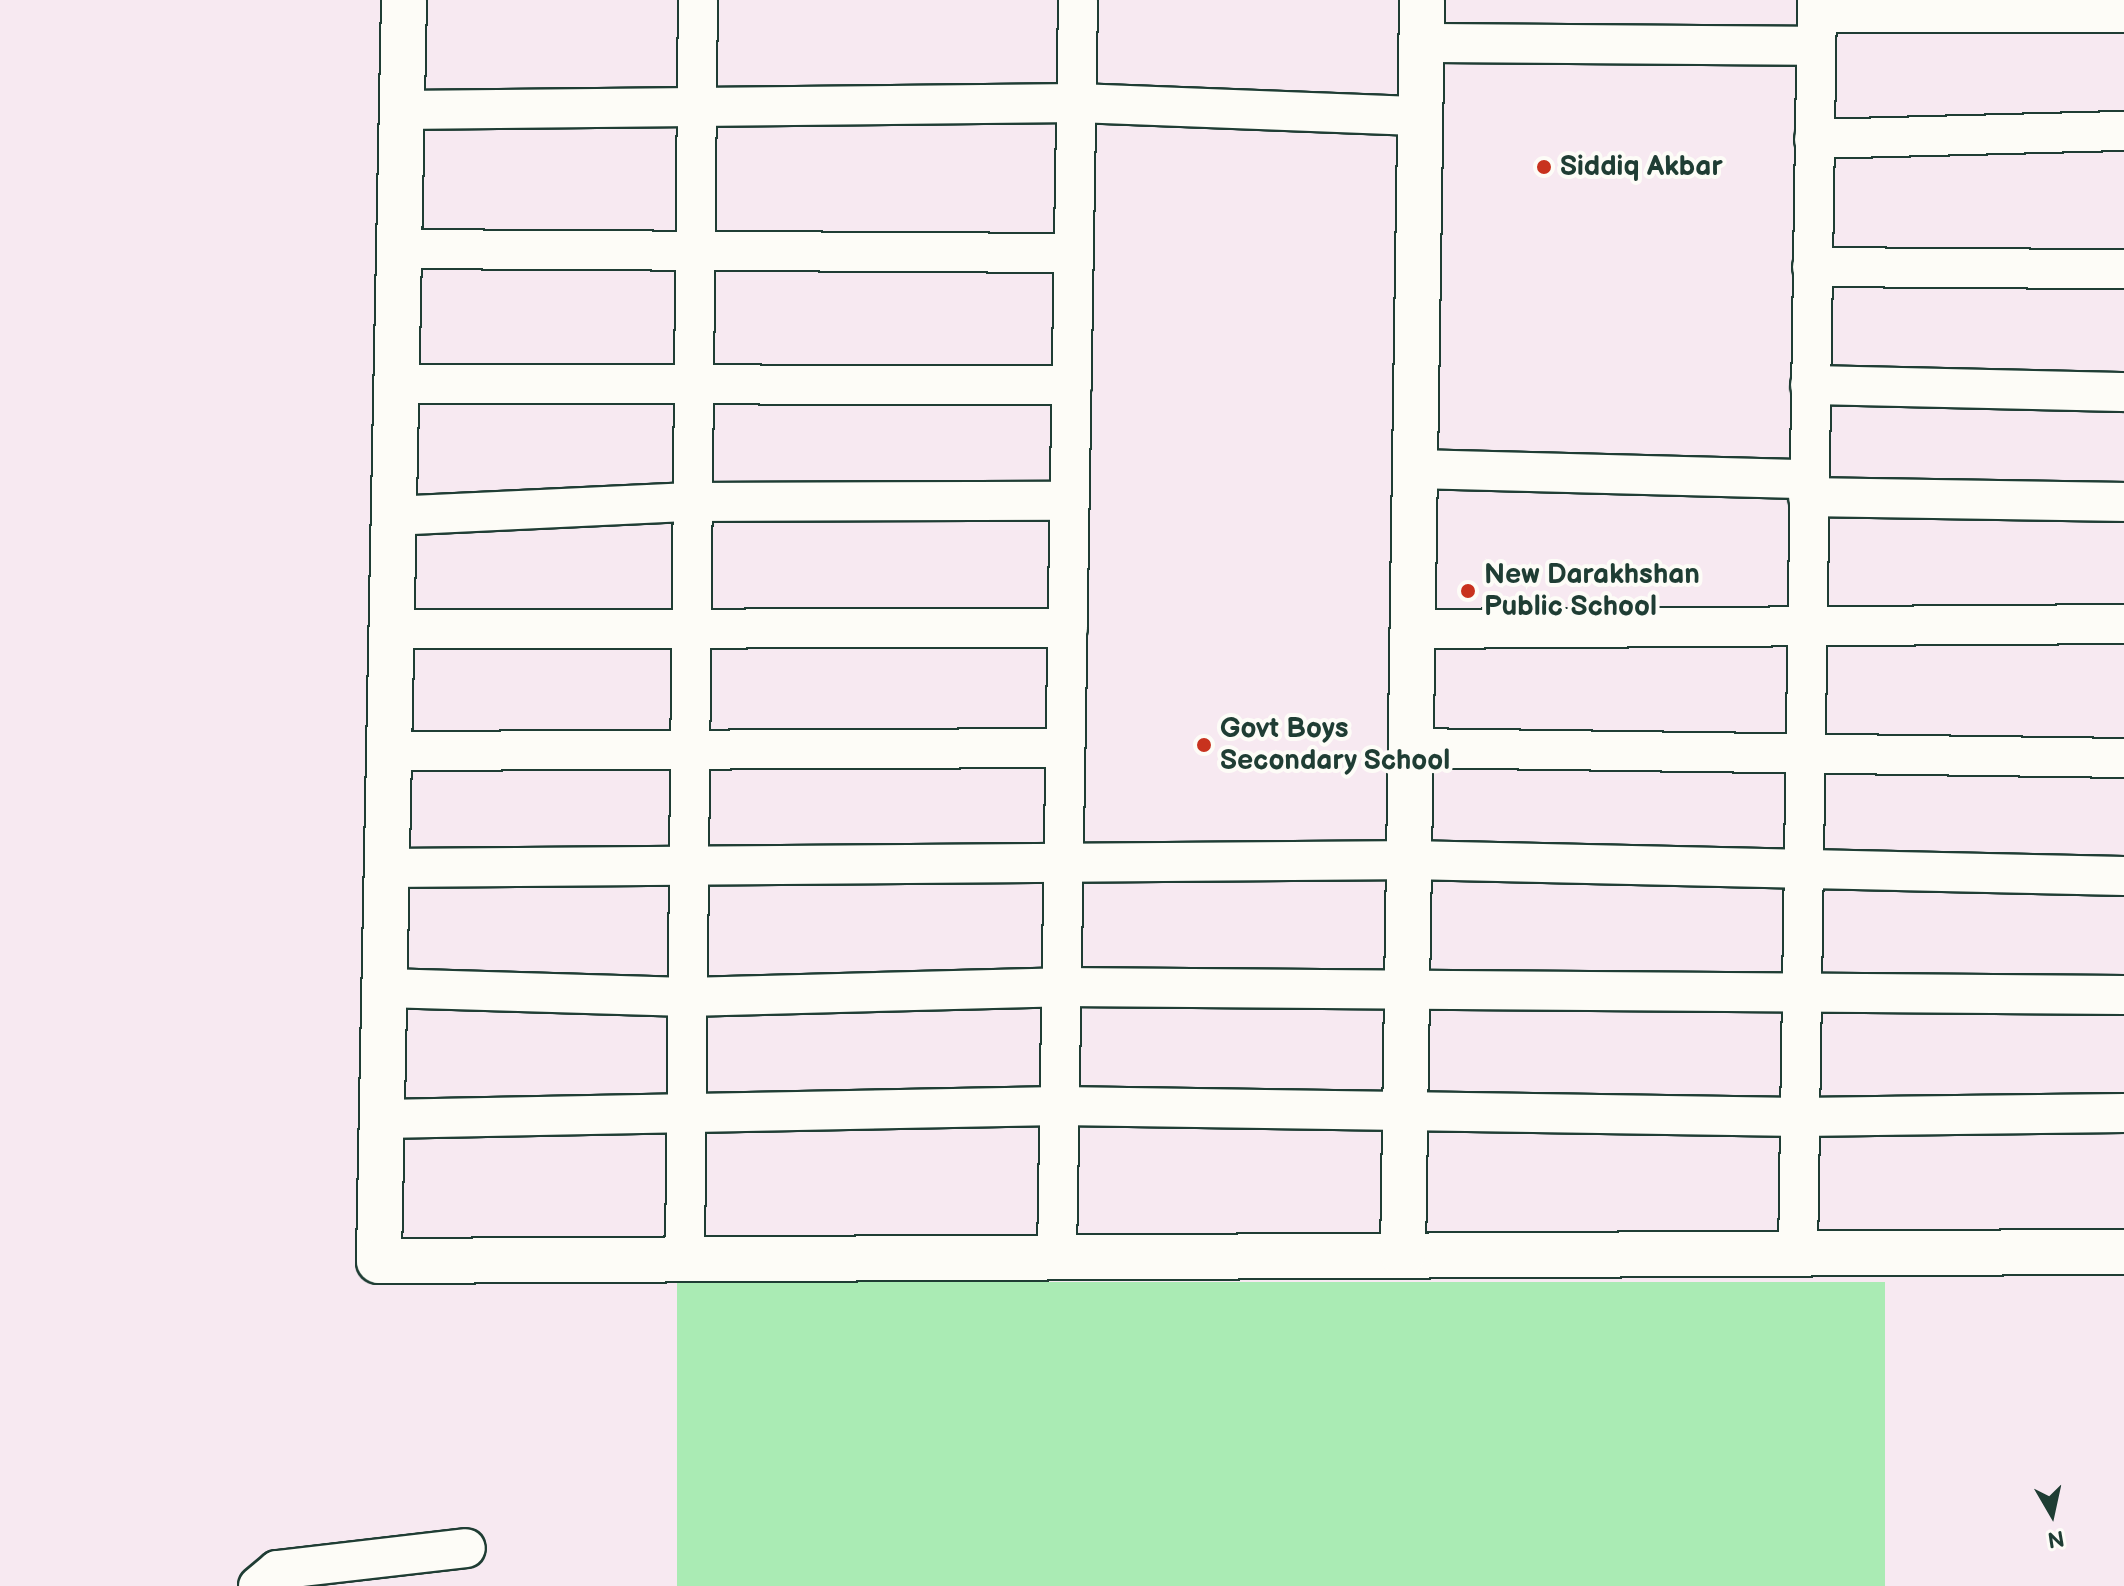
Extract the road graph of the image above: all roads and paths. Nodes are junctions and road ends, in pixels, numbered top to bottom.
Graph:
1 (404, 0) edge
2 (698, 0) edge
3 (1078, 0) edge
4 (1422, 0) edge
5 (2124, 13) edge
6 (1817, 19) edge
7 (1421, 43) junction
8 (1077, 103) junction
9 (695, 107) junction
10 (400, 110) junction
11 (1421, 116) junction
12 (2124, 131) edge
13 (1814, 139) junction
14 (397, 249) junction
15 (694, 252) junction
16 (1074, 253) junction
17 (1812, 267) junction
18 (2124, 269) edge
19 (692, 380) junction
20 (393, 384) junction
21 (1072, 385) junction
22 (1810, 385) junction
23 (2124, 392) edge
24 (1415, 469) junction
25 (1808, 488) junction
26 (1070, 501) junction
27 (691, 502) junction
28 (2124, 502) edge
29 (391, 516) junction
30 (2124, 624) edge
31 (690, 625) junction
32 (1068, 628) junction
33 (390, 629) junction
34 (1413, 629) junction
35 (1806, 631) junction
36 (1065, 748) junction
37 (1411, 748) junction
38 (689, 749) junction
39 (388, 751) junction
40 (1805, 754) junction
41 (2124, 758) edge
42 (1409, 860) junction
43 (688, 866) junction
44 (386, 868) junction
45 (1063, 868) junction
46 (1803, 868) junction
47 (2124, 876) edge
48 (1062, 987) junction
49 (385, 988) junction
50 (1407, 989) junction
51 (1802, 989) junction
52 (2124, 995) edge
53 (687, 997) junction
54 (1059, 1106) junction
55 (1405, 1113) junction
56 (2124, 1113) edge
57 (686, 1114) junction
58 (1800, 1117) junction
59 (383, 1119) junction
60 (2124, 1252) edge
61 (1798, 1254) junction
62 (685, 1255) junction
63 (1057, 1255) junction
64 (1403, 1255) junction
65 (466, 1548) dead end
66 (258, 1586) edge

1 - 10 street
2 - 9 street
3 - 8 street
4 - 7 street
5 - 6 street
6 - 7 street
6 - 13 street
7 - 11 street
8 - 9 street
8 - 11 street
8 - 16 street
9 - 10 street
9 - 15 street
10 - 14 street
11 - 24 street
12 - 13 street
13 - 17 street
14 - 15 street
14 - 20 street
15 - 16 street
15 - 19 street
16 - 21 street
17 - 18 street
17 - 22 street
19 - 20 street
19 - 21 street
19 - 27 street
20 - 29 street
21 - 26 street
22 - 23 street
22 - 25 street
24 - 25 street
24 - 34 street
25 - 28 street
25 - 35 street
26 - 27 street
26 - 32 street
27 - 29 street
27 - 31 street
29 - 33 street
30 - 35 street
31 - 32 street
31 - 33 street
31 - 38 street
32 - 36 street
33 - 39 street
34 - 35 street
34 - 37 street
35 - 40 street
36 - 38 street
36 - 45 street
37 - 40 street
37 - 42 street
38 - 39 street
38 - 43 street
39 - 44 street
40 - 41 street
40 - 46 street
42 - 45 street
42 - 46 street
42 - 50 street
43 - 44 street
43 - 45 street
43 - 53 street
44 - 49 street
45 - 48 street
46 - 47 street
46 - 51 street
48 - 50 street
48 - 53 street
48 - 54 street
49 - 53 street
49 - 59 street
50 - 51 street
50 - 55 street
51 - 52 street
51 - 58 street
53 - 57 street
54 - 55 street
54 - 57 street
54 - 63 street
55 - 58 street
55 - 64 street
56 - 58 street
57 - 59 street
57 - 62 street
58 - 61 street
59 - 62 street
60 - 61 street
61 - 64 street
62 - 63 street
63 - 64 street
65 - 66 street

